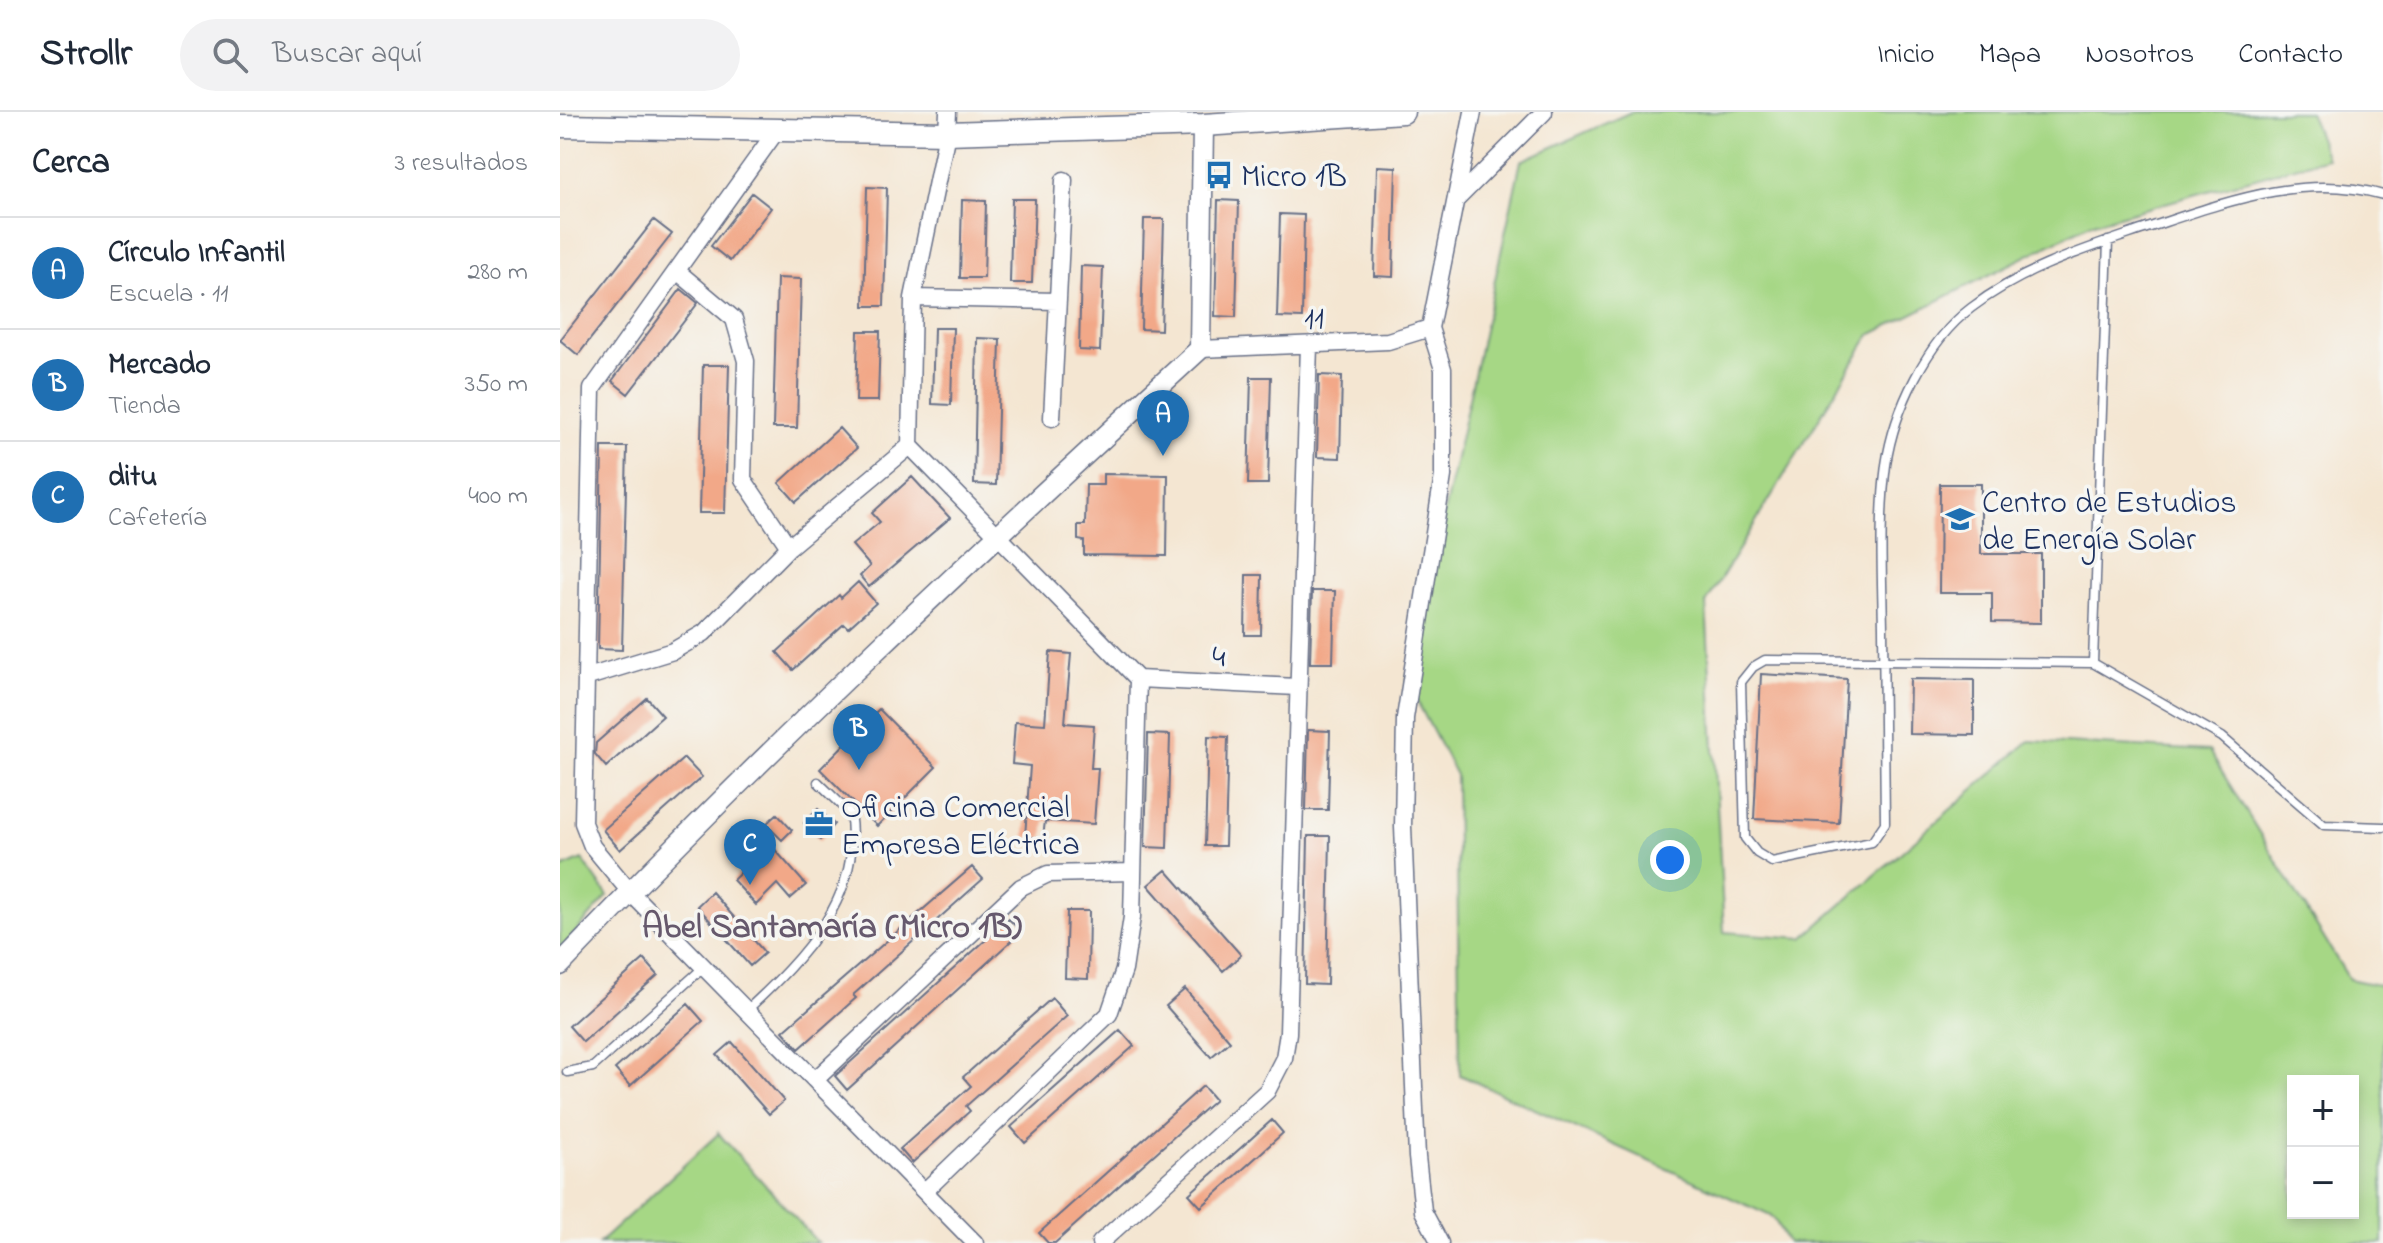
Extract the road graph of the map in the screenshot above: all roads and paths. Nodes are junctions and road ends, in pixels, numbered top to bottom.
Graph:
1 (1403, 112) edge
2 (1473, 112) edge
3 (1544, 112) edge
4 (1203, 119) edge
5 (646, 120) edge
6 (948, 123) edge
7 (560, 126) edge
8 (777, 130) junction
9 (1064, 180) dead end
10 (2383, 195) edge
11 (1456, 200) junction
12 (2108, 241) junction
13 (677, 271) junction
14 (913, 298) junction
15 (1058, 301) junction
16 (1430, 328) junction
17 (1309, 345) junction
18 (1200, 349) junction
19 (1052, 418) dead end
20 (910, 446) junction
21 (998, 534) junction
22 (789, 547) junction
23 (1883, 661) junction
24 (2093, 663) junction
25 (588, 677) junction
26 (1138, 679) junction
27 (1297, 687) junction
28 (818, 782) dead end
29 (2383, 827) edge
30 (1132, 872) junction
31 (630, 892) junction
32 (560, 965) edge
33 (705, 967) junction
34 (747, 1010) junction
35 (567, 1072) dead end
36 (815, 1080) junction
37 (925, 1191) junction
38 (975, 1243) edge
39 (1100, 1243) edge
40 (1440, 1243) edge

1 - 4 main road
2 - 11 street
3 - 11 street
4 - 6 main road
4 - 18 street
5 - 7 main road
5 - 8 main road
6 - 8 main road
6 - 14 street
8 - 13 street
9 - 15 street
10 - 12 lane
11 - 16 street
12 - 23 lane
12 - 24 lane
13 - 22 street
13 - 25 street
14 - 15 street
14 - 20 street
15 - 19 street
16 - 17 street, 11
16 - 40 street
17 - 18 street, 11
17 - 27 street
18 - 21 street
20 - 21 street
20 - 22 street
21 - 26 street
21 - 31 street
22 - 25 street
23 - 23 lane
23 - 24 lane
24 - 29 lane
25 - 31 street
26 - 27 street, 4
26 - 30 street
27 - 39 street
28 - 34 lane
30 - 36 street
30 - 37 street
31 - 32 street
31 - 33 street
33 - 34 street
33 - 35 lane
34 - 36 street
36 - 37 street
37 - 38 street

